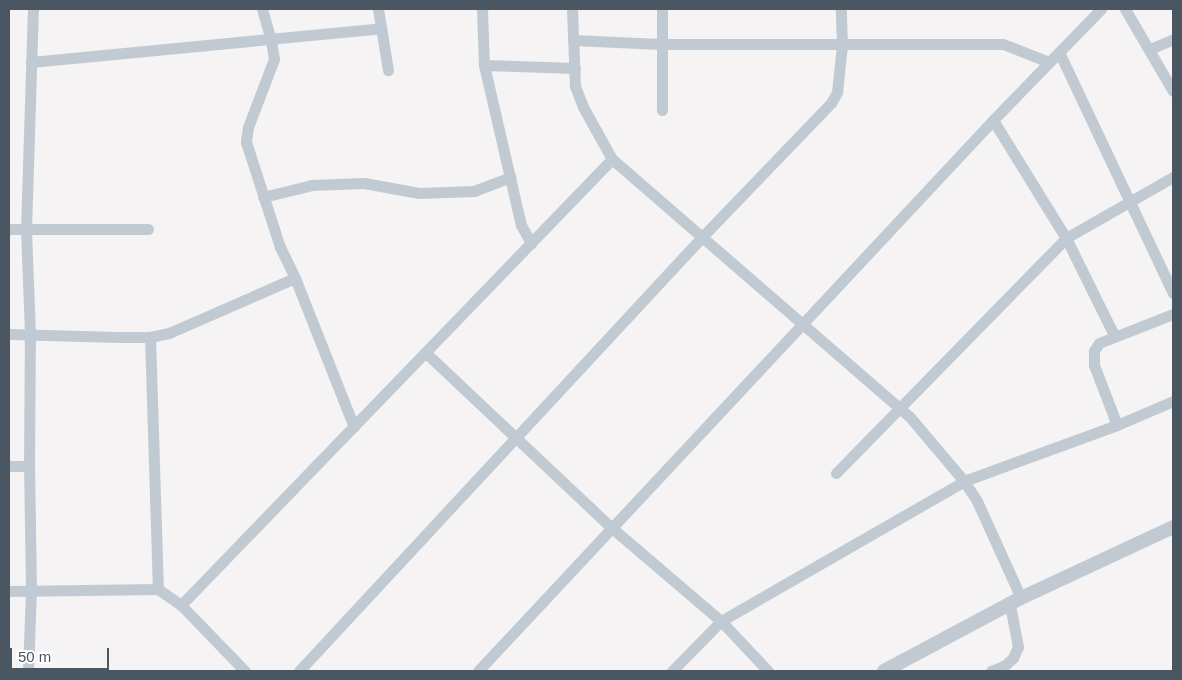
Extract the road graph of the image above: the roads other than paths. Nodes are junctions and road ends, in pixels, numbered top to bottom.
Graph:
1 (32, 9) edge
2 (262, 9) edge
3 (378, 9) edge
4 (482, 9) edge
5 (572, 9) edge
6 (662, 9) edge
7 (841, 9) edge
8 (1101, 9) edge
9 (1125, 9) edge
10 (381, 28) junction
11 (1173, 38) edge
12 (271, 40) junction
13 (573, 40) junction
14 (662, 44) junction
15 (842, 46) junction
16 (1150, 49) junction
17 (1059, 52) junction
18 (31, 62) junction
19 (1049, 62) junction
20 (484, 65) junction
21 (575, 68) junction
22 (388, 70) dead end
23 (1173, 91) edge
24 (662, 110) dead end
25 (993, 120) junction
26 (612, 159) junction
27 (510, 177) junction
28 (1173, 177) edge
29 (262, 197) junction
30 (1130, 202) junction
31 (148, 229) dead end
32 (9, 230) edge
33 (26, 230) junction
34 (702, 237) junction
35 (1066, 238) junction
36 (531, 243) junction
37 (295, 278) junction
38 (1173, 293) edge
39 (1173, 314) edge
40 (802, 324) junction
41 (9, 334) edge
42 (30, 334) junction
43 (150, 337) junction
44 (1115, 337) junction
45 (426, 353) junction
46 (1173, 401) edge
47 (901, 409) junction
48 (1117, 425) junction
49 (354, 427) junction
50 (516, 438) junction
51 (9, 466) edge
52 (28, 466) junction
53 (836, 473) dead end
54 (964, 481) junction
55 (1173, 527) edge
56 (612, 528) junction
57 (158, 589) junction
58 (9, 591) edge
59 (31, 591) junction
60 (1016, 601) junction
61 (181, 605) junction
62 (721, 621) junction
63 (1006, 668) edge
64 (28, 671) edge
65 (245, 671) edge
66 (299, 671) edge
67 (478, 671) edge
68 (672, 671) edge
69 (768, 671) edge
70 (884, 671) edge
71 (991, 671) edge

1 - 18 street
2 - 12 street
3 - 10 street
4 - 20 street
5 - 13 street
6 - 14 street
7 - 15 street
8 - 17 street
9 - 16 street
10 - 12 street
10 - 22 street
11 - 16 street
12 - 18 street
12 - 29 street
13 - 14 street
13 - 21 street
14 - 15 street
14 - 24 street
15 - 19 street
15 - 34 street
16 - 23 street
17 - 19 street
17 - 30 street
18 - 33 street
19 - 25 street
20 - 21 street
20 - 27 street
21 - 26 street
25 - 35 street
25 - 40 street
26 - 34 street
26 - 36 street
27 - 29 street
27 - 36 street
28 - 30 street
29 - 37 street
30 - 35 street
30 - 38 street
31 - 33 street
32 - 33 street
33 - 42 street
34 - 40 street
34 - 50 street
35 - 44 street
35 - 47 street
36 - 45 street
37 - 43 street
37 - 49 street
39 - 44 street
40 - 47 street
40 - 56 street
41 - 42 street
42 - 43 street
42 - 52 street
43 - 57 street
44 - 48 street
45 - 49 street
45 - 50 street
46 - 48 street
47 - 53 street
47 - 54 street
48 - 54 street
49 - 61 street
50 - 56 street
50 - 66 street
51 - 52 street
52 - 59 street
54 - 60 street
54 - 62 street
55 - 60 street
56 - 62 street
56 - 67 street
57 - 59 street
57 - 61 street
58 - 59 street
59 - 64 street
60 - 63 street
60 - 70 street
61 - 65 street
62 - 68 street
62 - 69 street
63 - 71 street

